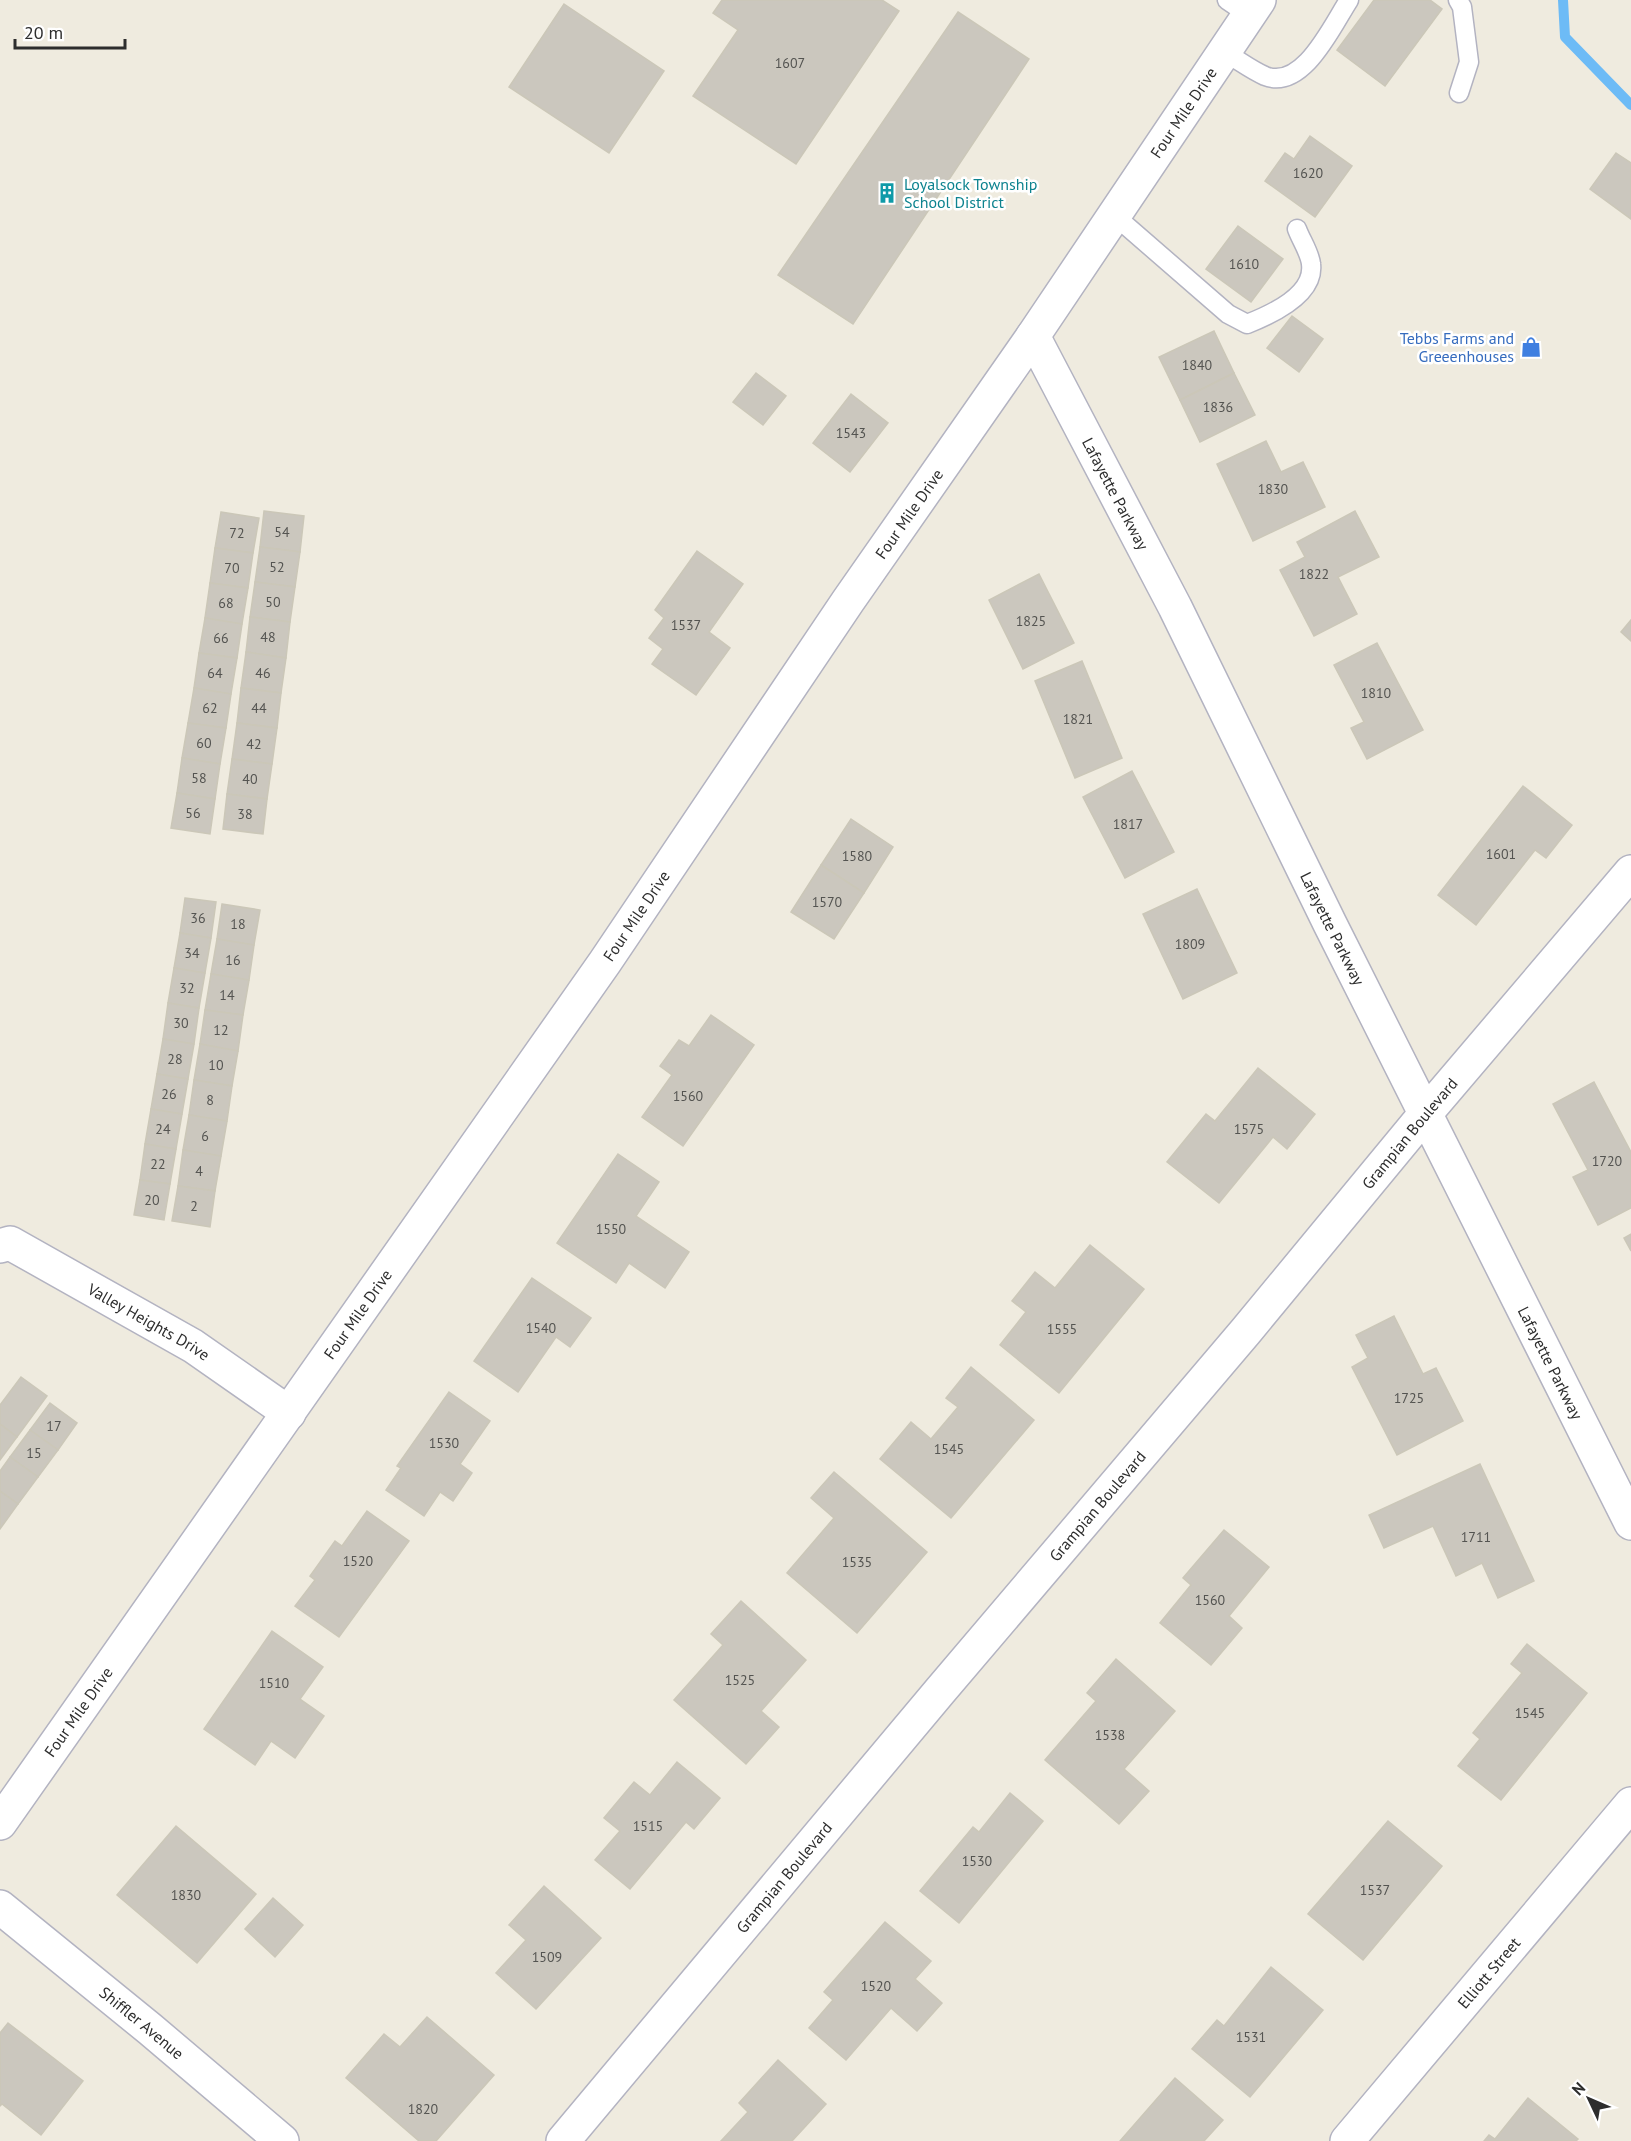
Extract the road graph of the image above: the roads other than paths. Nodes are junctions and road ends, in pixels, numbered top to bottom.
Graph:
1 (1349, 0) edge
2 (1458, 0) edge
3 (1245, 5) edge
4 (1224, 52) junction
5 (1459, 93) dead end
6 (1114, 215) junction
7 (1297, 229) dead end
8 (1034, 336) junction
9 (1631, 872) edge
10 (1426, 1113) junction
11 (0, 1246) edge
12 (290, 1413) junction
13 (1631, 1523) edge
14 (1631, 1804) edge
15 (0, 1822) edge
16 (0, 1907) edge
17 (282, 2141) edge
18 (563, 2141) edge
19 (1347, 2141) edge

1 - 4 lane
2 - 5 lane
3 - 4 street, Four Mile Drive
4 - 6 street, Four Mile Drive
6 - 7 lane
6 - 8 street, Four Mile Drive
8 - 10 street, Lafayette Parkway
8 - 12 street, Four Mile Drive
9 - 10 street, Grampian Boulevard
10 - 13 street, Lafayette Parkway
10 - 18 street, Grampian Boulevard
11 - 12 street, Valley Heights Drive
12 - 15 street, Four Mile Drive
14 - 19 street, Elliott Street
16 - 17 street, Shiffler Avenue

